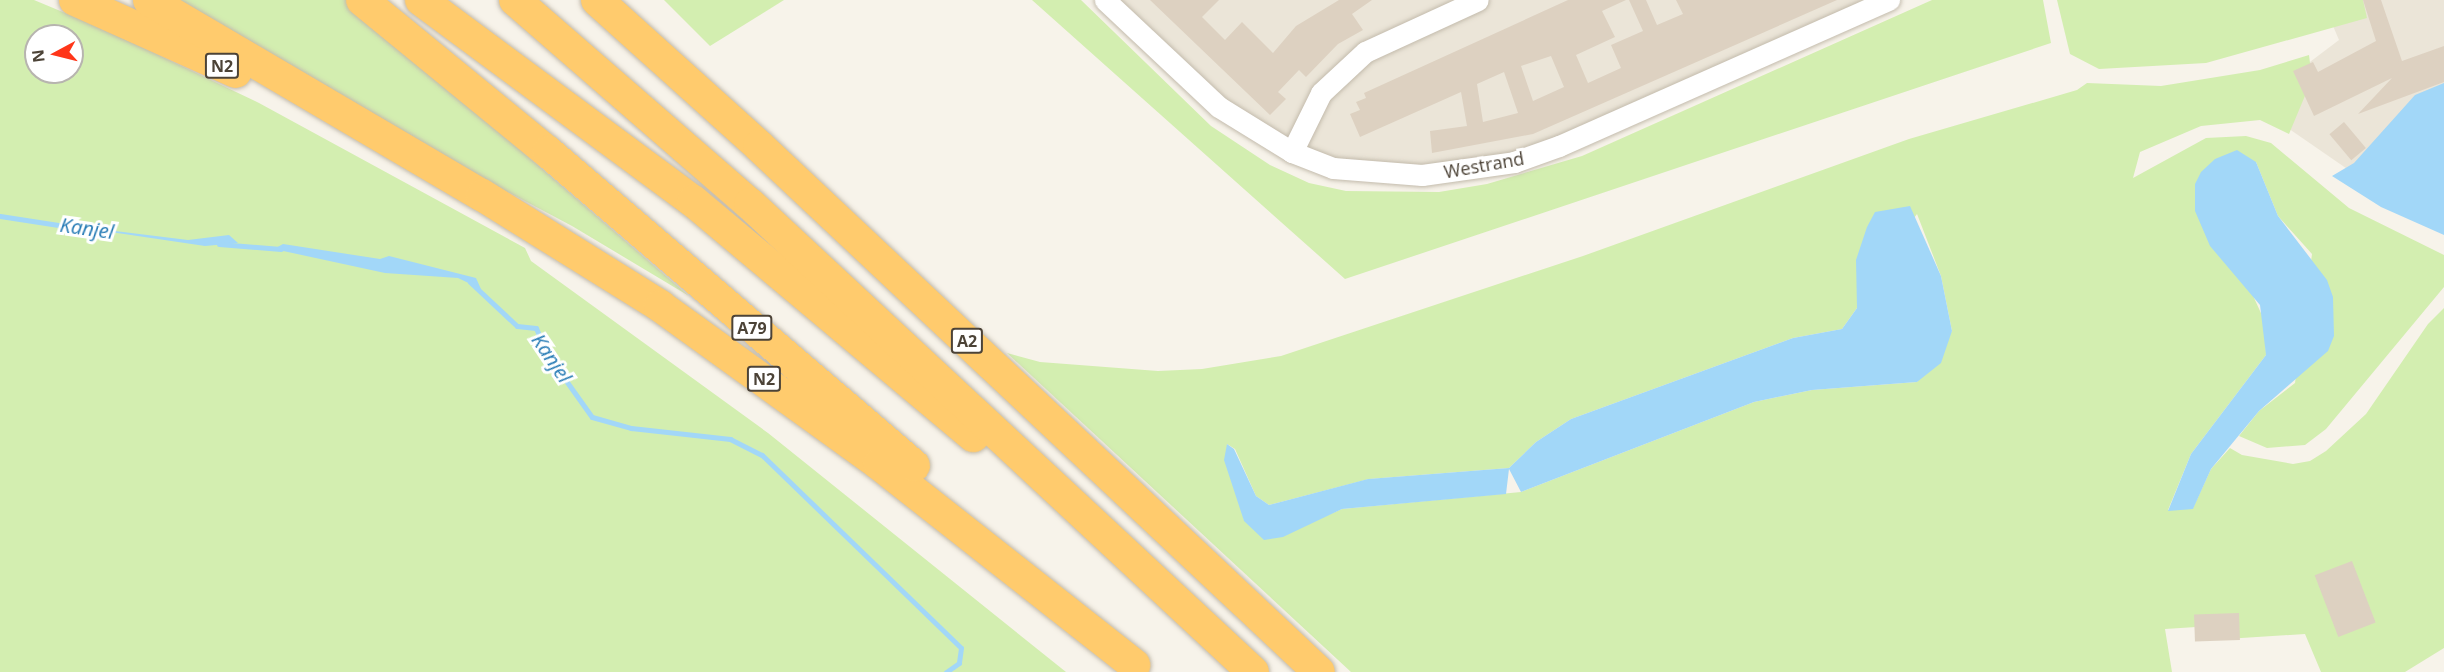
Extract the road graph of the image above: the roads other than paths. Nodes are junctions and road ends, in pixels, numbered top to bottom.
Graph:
1 (75, 0) edge
2 (149, 0) edge
3 (362, 0) edge
4 (421, 0) edge
5 (515, 0) edge
6 (1478, 0) edge
7 (1889, 0) edge
8 (1108, 1) edge
9 (599, 5) edge
10 (1435, 8) edge
11 (368, 132) junction
12 (1292, 152) junction
13 (1115, 543) junction
14 (1138, 669) edge
15 (1253, 672) edge
16 (1319, 672) edge

1 - 11 highway, N2
2 - 11 highway, N2
3 - 14 highway, A79
4 - 13 highway
5 - 13 highway, A2
6 - 10 street
7 - 12 street, Westrand
8 - 12 street, Westrand
9 - 16 highway, A2
10 - 12 street
11 - 14 highway, N2
13 - 15 highway, A2

